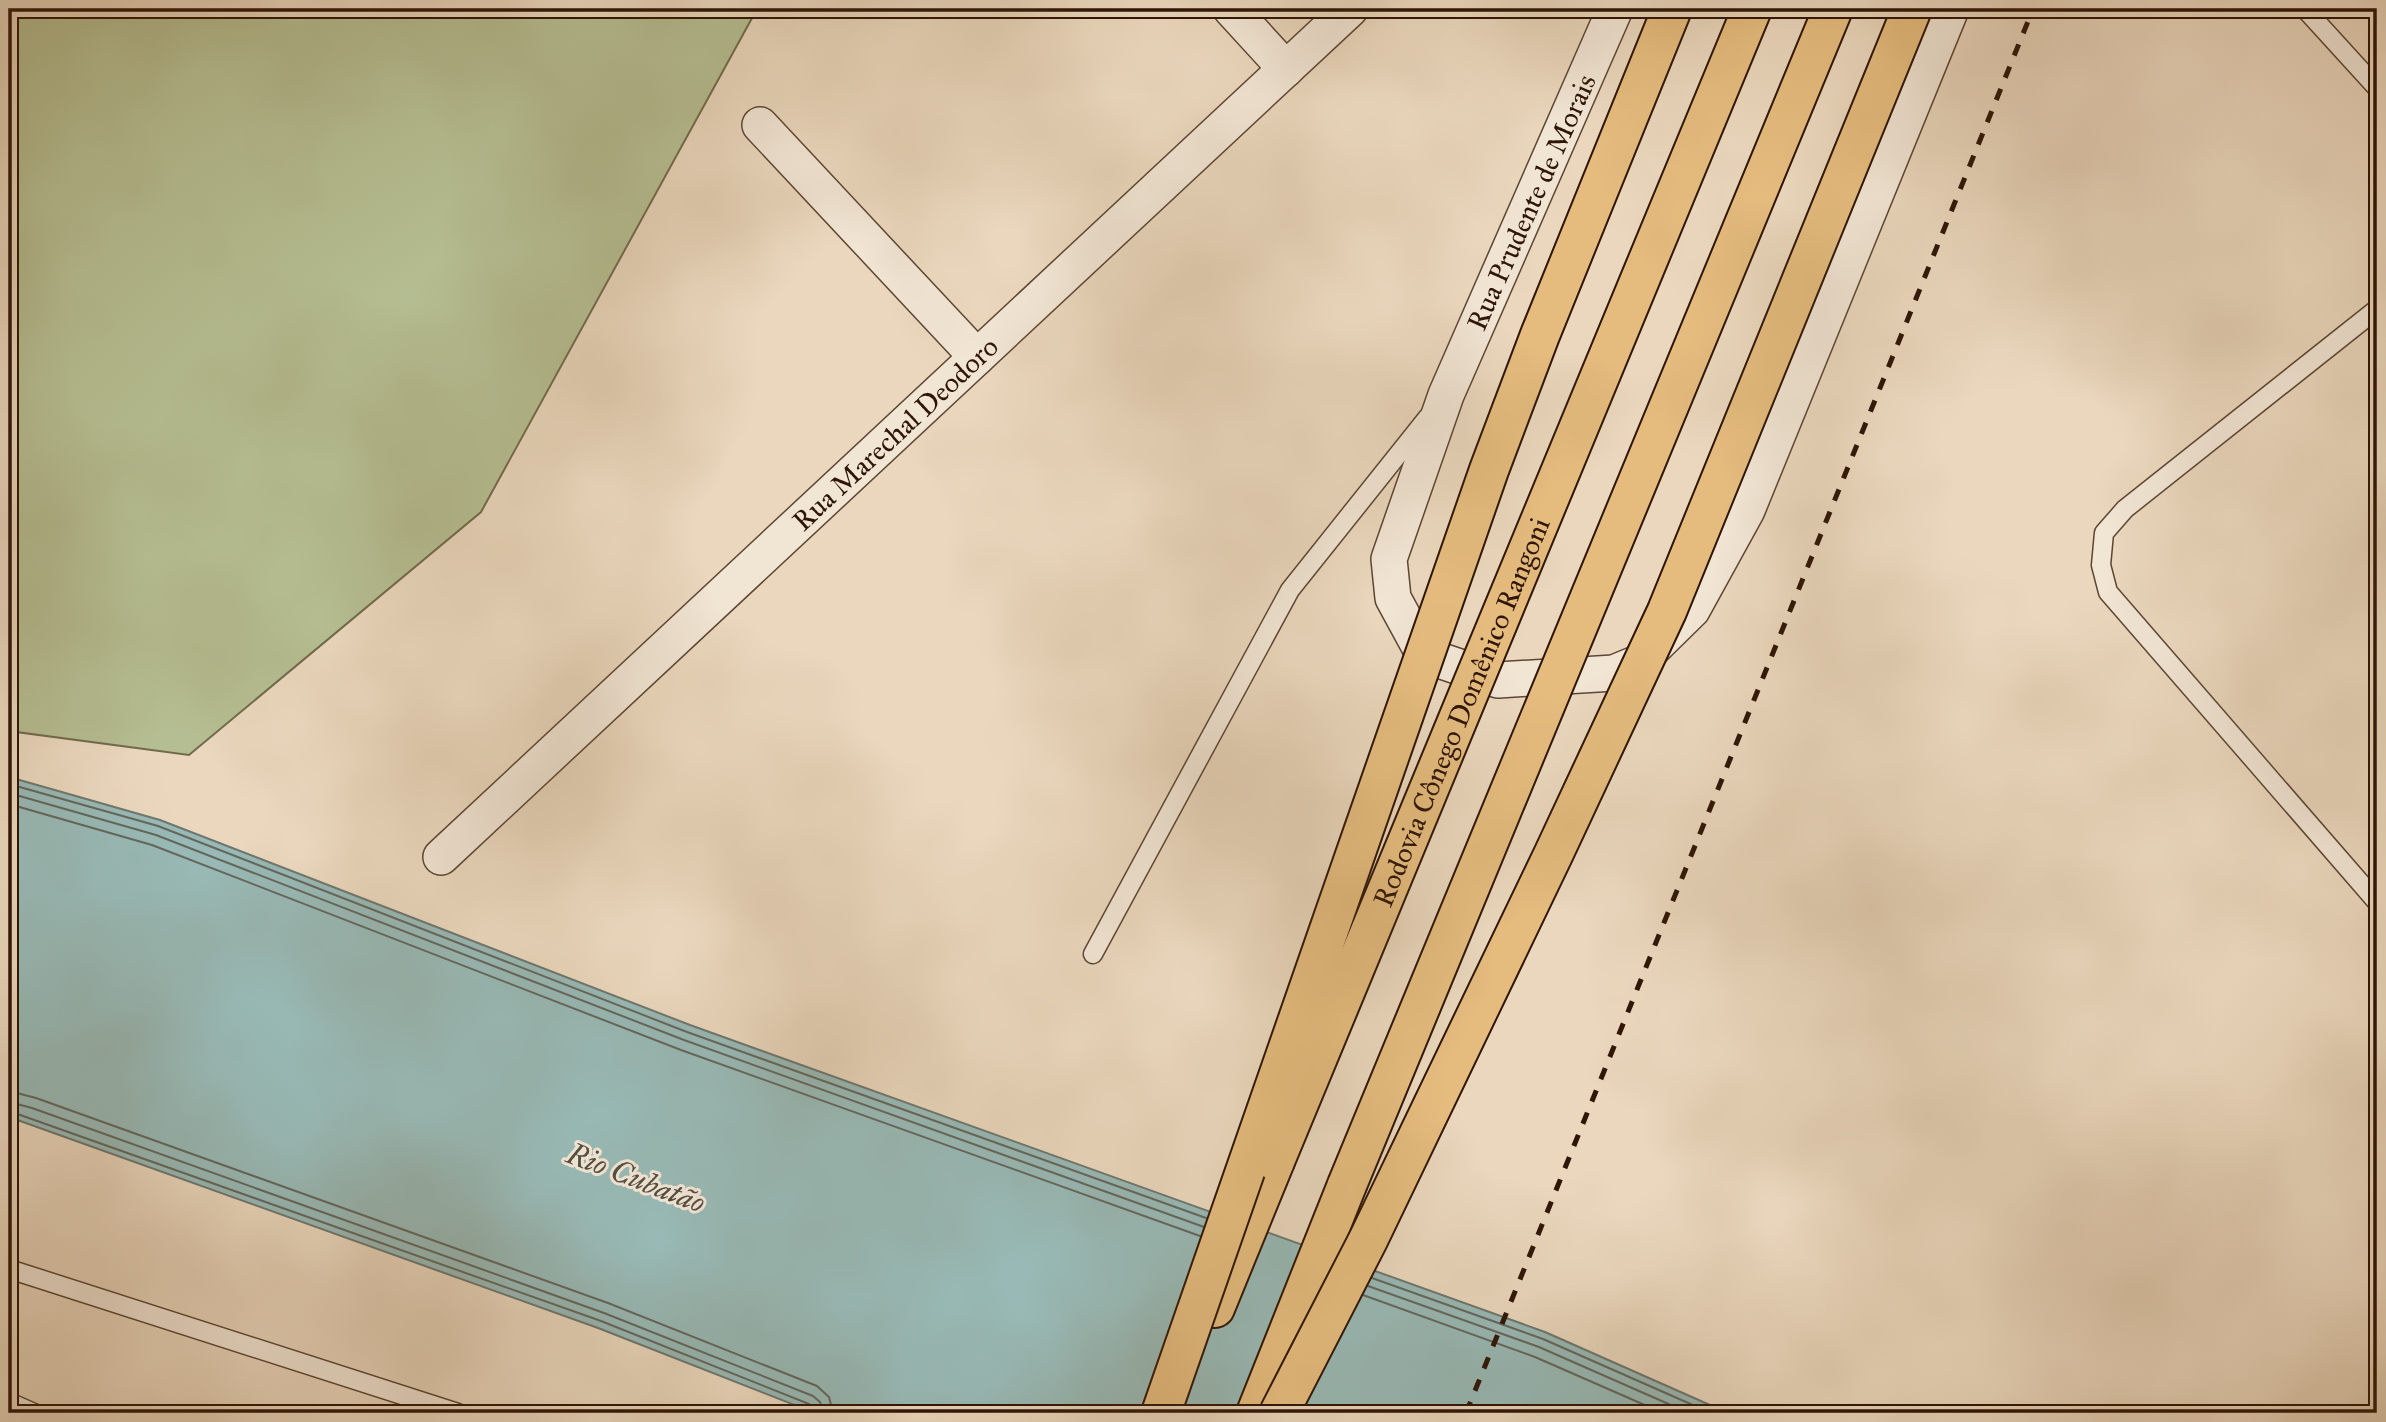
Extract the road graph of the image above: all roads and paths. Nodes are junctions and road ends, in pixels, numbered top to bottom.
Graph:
1 (1231, 9) edge
2 (1350, 9) edge
3 (1615, 9) edge
4 (1672, 9) edge
5 (1752, 9) edge
6 (1833, 9) edge
7 (1912, 9) edge
8 (1951, 9) edge
9 (2305, 9) edge
10 (1286, 69) junction
11 (2377, 88) edge
12 (760, 124) dead end
13 (2377, 309) edge
14 (977, 358) junction
15 (1446, 395) junction
16 (442, 857) dead end
17 (2377, 902) edge
18 (1093, 954) dead end
19 (9, 1269) edge
20 (9, 1402) edge
21 (34, 1413) edge
22 (458, 1413) edge
23 (1161, 1413) edge
24 (1173, 1413) edge
25 (1256, 1413) edge
26 (1279, 1413) edge

1 - 10 street
2 - 10 street, Rua Marechal Deodoro
3 - 15 street, Rua Prudente de Morais
4 - 23 highway, bridge
5 - 24 highway, Rodovia Cônego Domênico Rangoni, bridge
6 - 25 highway, bridge
7 - 26 highway, bridge
8 - 15 street, Rua Prudente de Morais
9 - 11 lane
10 - 14 street, Rua Marechal Deodoro
12 - 14 street
13 - 17 lane
14 - 16 street, Rua Marechal Deodoro
15 - 18 lane
19 - 22 lane
20 - 21 lane

